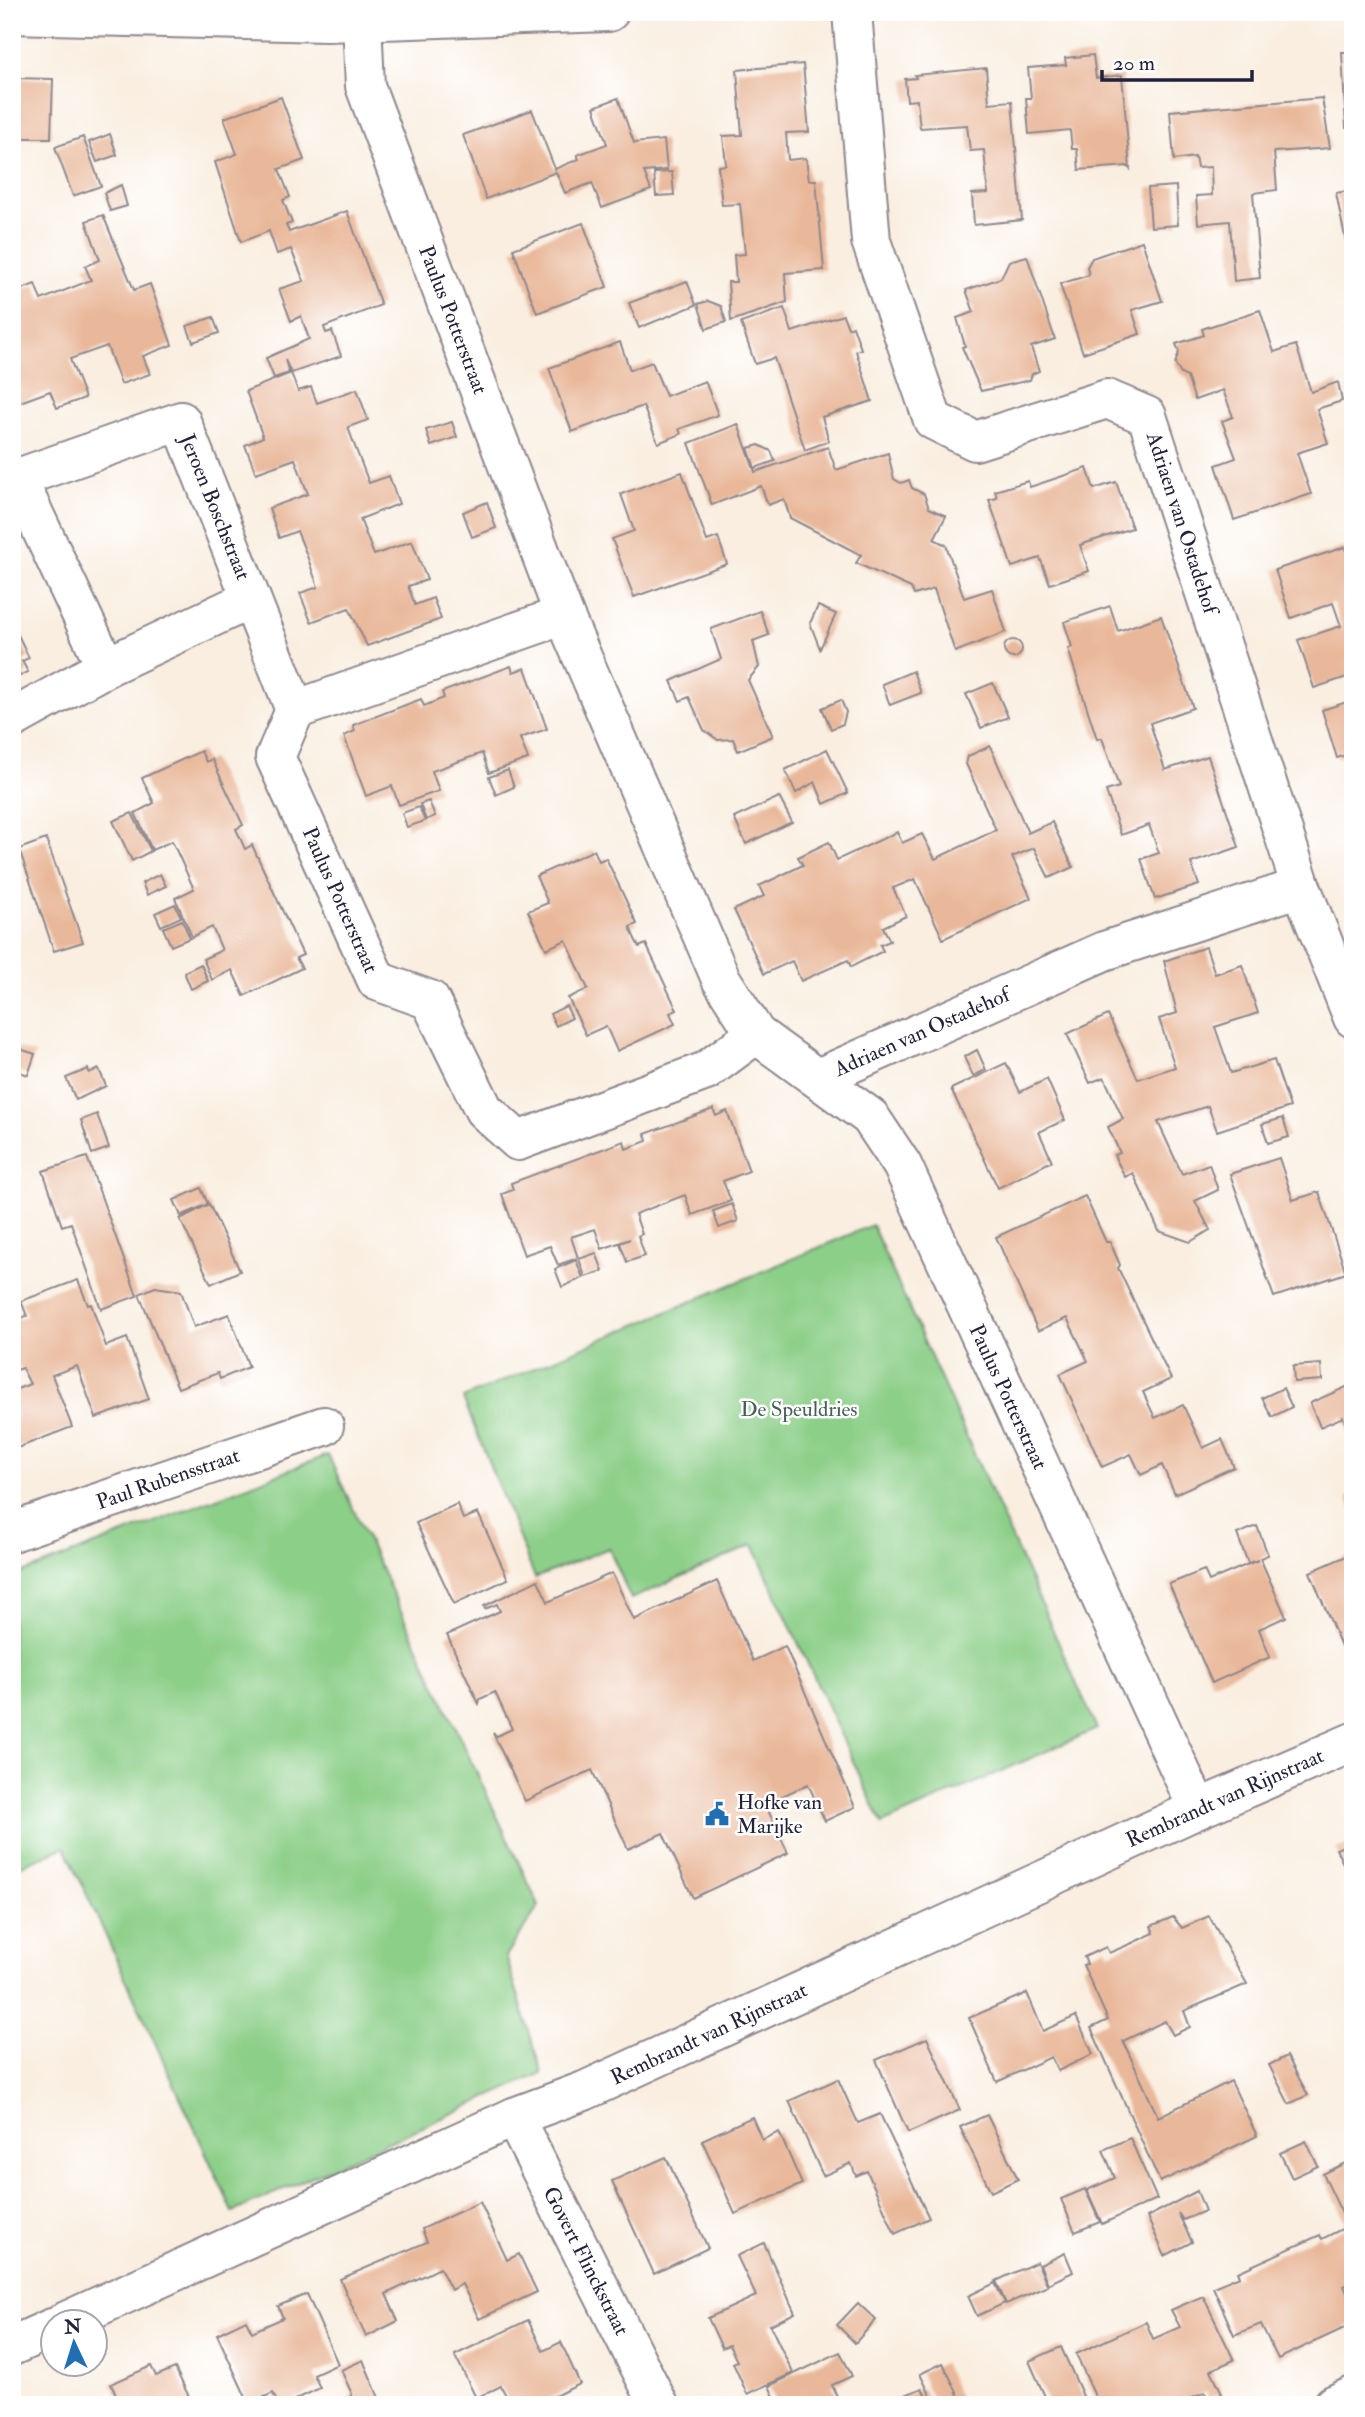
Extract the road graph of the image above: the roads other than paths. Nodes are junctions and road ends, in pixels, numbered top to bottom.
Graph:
1 (609, 12) edge
2 (852, 12) edge
3 (12, 15) edge
4 (362, 21) junction
5 (15, 480) edge
6 (251, 598) junction
7 (564, 615) junction
8 (106, 667) junction
9 (295, 710) junction
10 (12, 719) edge
11 (1301, 887) junction
12 (1353, 1018) edge
13 (756, 1034) junction
14 (818, 1078) junction
15 (324, 1426) dead end
16 (12, 1532) edge
17 (1353, 1742) edge
18 (1198, 1808) junction
19 (514, 2117) junction
20 (95, 2308) edge
21 (38, 2334) edge
22 (12, 2346) edge
23 (1353, 2396) edge
24 (659, 2405) edge
25 (1333, 2405) edge

1 - 4 street
2 - 11 street, Adriaen van Ostadehof
3 - 4 street
4 - 7 street, Paulus Potterstraat
5 - 6 street, Jeroen Boschstraat
5 - 8 street, Jeroen Boschstraat
6 - 8 street, Jeroen Boschstraat
6 - 9 street, Jeroen Boschstraat
7 - 9 street
7 - 13 street, Paulus Potterstraat
8 - 10 street, Jeroen Boschstraat
9 - 13 street, Paulus Potterstraat
11 - 12 street, Adriaen van Ostadehof
11 - 14 street, Adriaen van Ostadehof
13 - 14 street, Paulus Potterstraat
14 - 18 street, Paulus Potterstraat
15 - 16 street, Paul Rubensstraat
17 - 18 street, Rembrandt van Rijnstraat
18 - 19 street, Rembrandt van Rijnstraat
19 - 20 street, Rembrandt van Rijnstraat
19 - 24 street, Govert Flinckstraat
21 - 22 street
23 - 25 street

